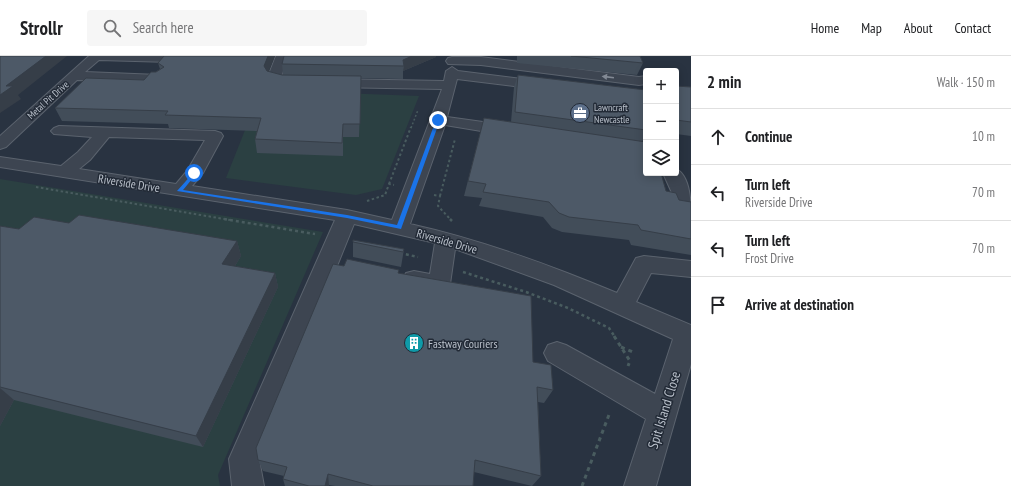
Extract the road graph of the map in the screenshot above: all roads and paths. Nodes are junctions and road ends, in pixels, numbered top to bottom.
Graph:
1 (96, 56) edge
2 (282, 56) edge
3 (131, 57) junction
4 (171, 58) edge
5 (452, 69) edge
6 (75, 76) junction
7 (114, 77) junction
8 (643, 78) edge
9 (159, 79) edge
10 (428, 85) junction
11 (562, 88) edge
12 (440, 114) junction
13 (516, 118) edge
14 (59, 131) dead end
15 (104, 132) junction
16 (529, 133) edge
17 (0, 144) edge
18 (0, 162) edge
19 (63, 173) junction
20 (673, 176) edge
21 (389, 184) dead end
22 (30, 186) dead end
23 (179, 191) junction
24 (691, 213) edge
25 (342, 227) junction
26 (399, 228) junction
27 (446, 239) junction
28 (394, 251) edge
29 (442, 265) junction
30 (691, 269) edge
31 (395, 275) edge
32 (623, 305) junction
33 (689, 335) edge
34 (620, 346) junction
35 (557, 353) dead end
36 (635, 353) dead end
37 (619, 388) junction
38 (662, 413) junction
39 (248, 486) edge
40 (582, 486) edge
41 (640, 486) edge

1 - 3 street
1 - 6 street, Metal Pit Drive
2 - 10 street
3 - 4 street
3 - 7 street
8 -> 5 street
5 - 10 street
5 - 11 street
5 - 12 street
6 - 7 street
6 - 17 street, Metal Pit Drive
7 - 9 street
10 - 21 path
12 - 13 street
12 - 16 street
12 - 26 street
14 - 15 street
15 - 19 street
15 - 23 street
18 - 19 street, Riverside Drive
19 - 23 street, Riverside Drive
20 - 24 street
22 - 25 path
23 - 25 street, Riverside Drive
25 - 26 street, Riverside Drive
25 - 39 street
26 - 27 street, Riverside Drive
27 - 29 street
27 - 32 street, Riverside Drive
28 - 29 path
29 - 31 street
29 - 34 path
30 - 32 street
32 - 33 street, Riverside Drive
33 - 38 street, Spit Island Close
34 - 36 path
34 - 37 path
35 - 37 street
37 - 38 street
37 - 40 path
38 - 41 street, Spit Island Close

